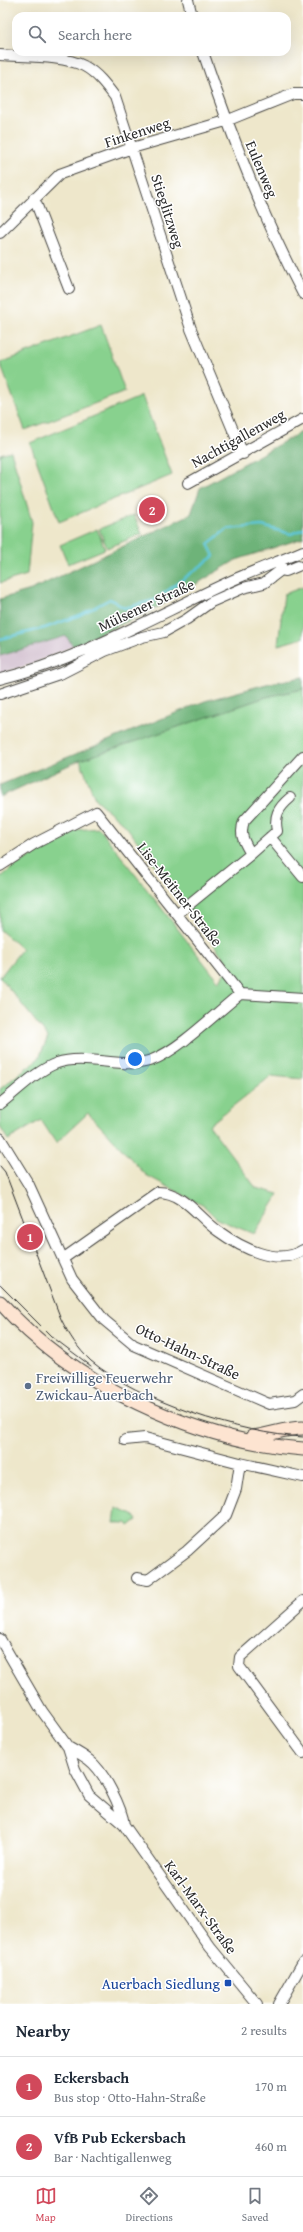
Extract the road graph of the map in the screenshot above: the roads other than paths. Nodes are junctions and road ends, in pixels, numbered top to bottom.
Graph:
1 (188, 0) edge
2 (191, 12) edge
3 (0, 55) edge
4 (12, 56) edge
5 (12, 56) edge
6 (204, 56) edge
7 (303, 94) edge
8 (226, 121) junction
9 (132, 148) junction
10 (34, 198) junction
11 (0, 233) edge
12 (69, 288) dead end
13 (303, 294) edge
14 (303, 419) edge
15 (242, 454) junction
16 (188, 483) dead end
17 (303, 551) edge
18 (281, 565) junction
19 (298, 566) dead end
20 (0, 679) edge
21 (0, 694) edge
22 (303, 756) edge
23 (290, 798) dead end
24 (270, 837) junction
25 (252, 854) junction
26 (0, 866) edge
27 (303, 877) edge
28 (177, 914) junction
29 (240, 994) junction
30 (303, 998) edge
31 (0, 1104) edge
32 (0, 1138) edge
33 (303, 1250) edge
34 (64, 1258) junction
35 (0, 1302) edge
36 (303, 1394) edge
37 (303, 1428) edge
38 (230, 1437) junction
39 (125, 1440) dead end
40 (303, 1449) edge
41 (240, 1463) junction
42 (303, 1477) edge
43 (137, 1578) dead end
44 (303, 1601) edge
45 (0, 1639) edge
46 (68, 1747) junction
47 (303, 1754) edge
48 (124, 1825) junction
49 (303, 1962) edge
50 (257, 2004) edge
51 (278, 2004) edge

1 - 2 street
3 - 5 street, Stieglitzweg
4 - 9 street, Stieglitzweg
6 - 8 street, Eulenweg
7 - 8 street, Finkenweg
8 - 9 street, Finkenweg
8 - 13 street, Eulenweg
9 - 10 street, Finkenweg
9 - 15 street, Stieglitzweg
10 - 11 street, Finkenweg
10 - 12 street
14 - 15 street, Nachtigallenweg
15 - 16 street, Nachtigallenweg
17 - 18 street, Mülsener Straße
18 - 19 street
18 - 20 street, Mülsener Straße
18 - 21 street
22 - 25 street
23 - 24 street
24 - 25 street
24 - 27 street
25 - 28 street
26 - 28 street, Lise-Meitner-Straße
28 - 29 street, Lise-Meitner-Straße
29 - 30 street
29 - 31 street
32 - 34 street, Otto-Hahn-Straße
33 - 34 street
34 - 36 street, Otto-Hahn-Straße
35 - 38 street
37 - 38 street
38 - 40 street
39 - 41 street
41 - 42 street
41 - 43 street
44 - 47 street
45 - 46 street, Karl-Marx-Straße
46 - 48 street, Karl-Marx-Straße
46 - 48 street, Karl-Marx-Straße
48 - 50 street, Karl-Marx-Straße
49 - 51 street

